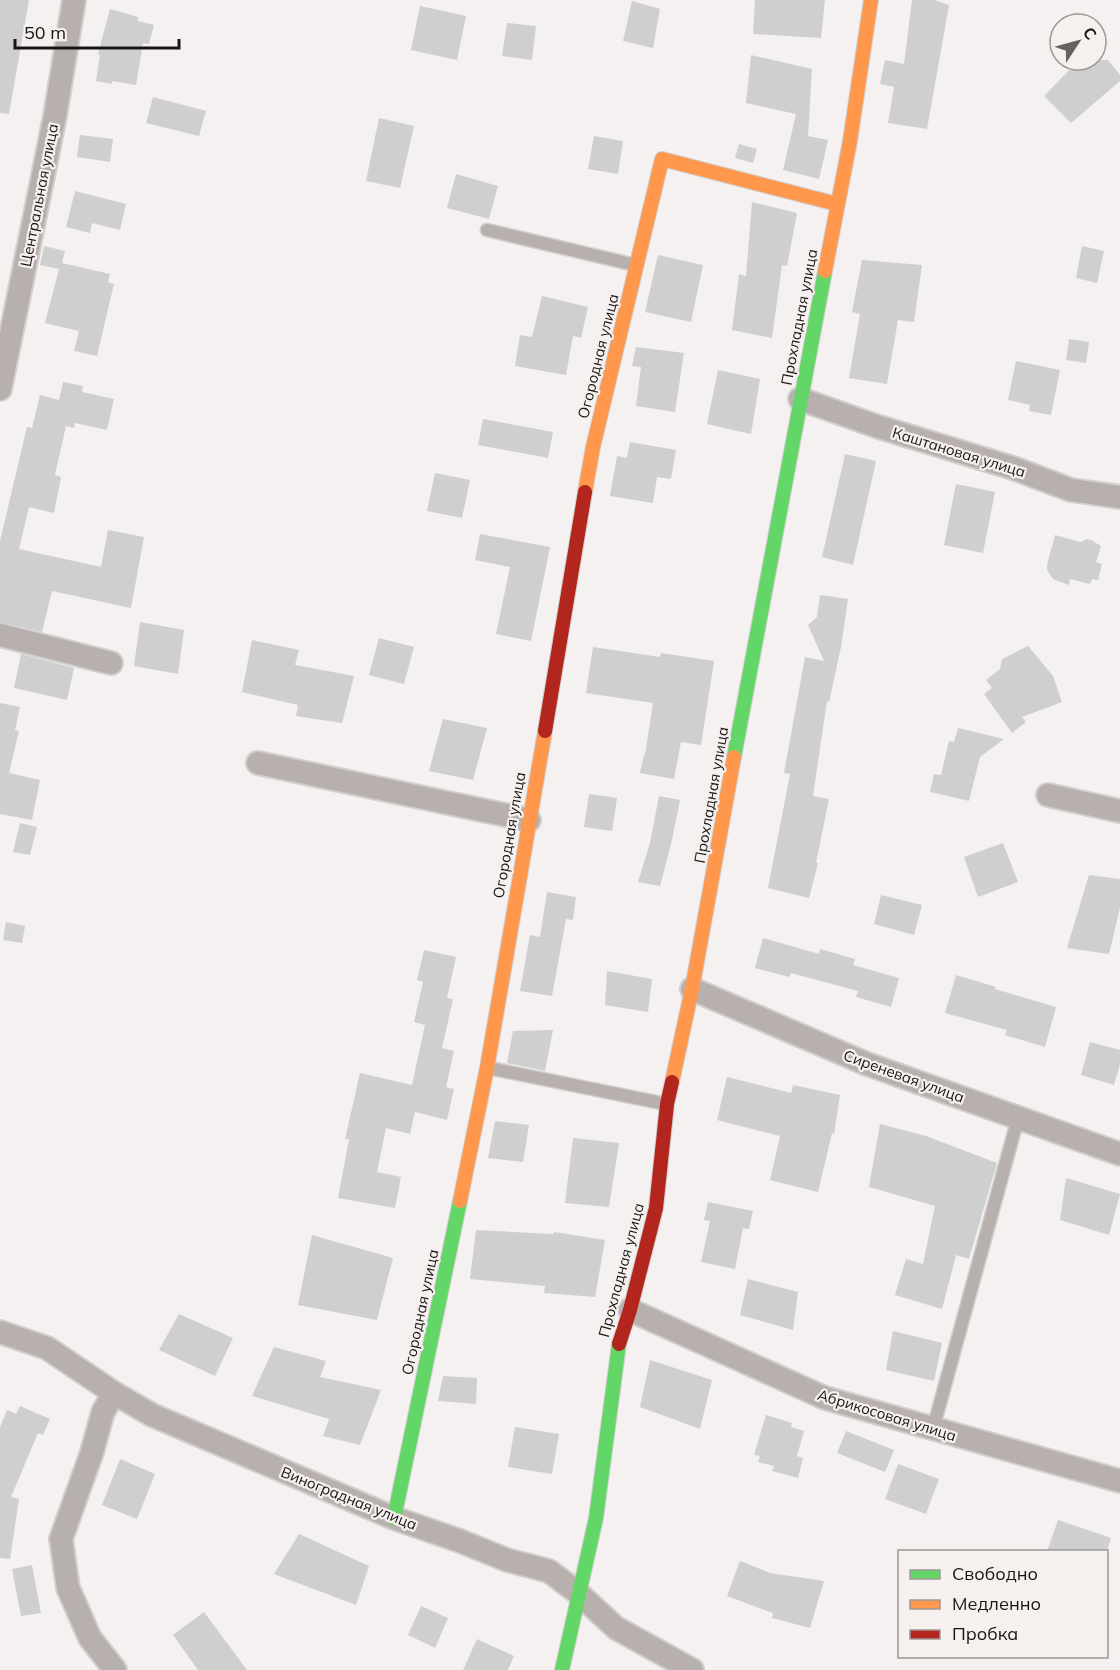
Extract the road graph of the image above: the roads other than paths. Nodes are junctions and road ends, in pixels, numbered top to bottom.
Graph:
1 (74, 0) edge
2 (871, 0) edge
3 (837, 204) junction
4 (487, 230) dead end
5 (637, 266) junction
6 (0, 388) edge
7 (800, 399) junction
8 (1120, 497) edge
9 (0, 635) edge
10 (111, 663) dead end
11 (258, 763) dead end
12 (1048, 795) dead end
13 (1120, 811) edge
14 (529, 820) junction
15 (692, 990) junction
16 (487, 1068) junction
17 (667, 1104) junction
18 (1018, 1118) junction
19 (1120, 1154) edge
20 (630, 1310) junction
21 (0, 1332) edge
22 (114, 1393) junction
23 (933, 1429) junction
24 (1120, 1481) edge
25 (394, 1518) junction
26 (578, 1593) junction
27 (115, 1670) edge
28 (562, 1670) edge
29 (692, 1670) edge

1 - 6 street, Центральная улица
2 - 3 street, Прохладная улица
3 - 5 street, Огородная улица
3 - 7 street, Прохладная улица
4 - 5 lane
5 - 14 street, Огородная улица
7 - 8 street, Каштановая улица
7 - 15 street, Прохладная улица
9 - 10 street
11 - 14 street
12 - 13 street
14 - 16 street, Огородная улица
15 - 17 street, Прохладная улица
15 - 18 street, Сиреневая улица
16 - 17 lane
16 - 25 street, Огородная улица
17 - 20 street, Прохладная улица
18 - 19 street, Сиреневая улица
18 - 23 lane
20 - 23 street, Абрикосовая улица
20 - 26 street, Прохладная улица
21 - 22 street, Виноградная улица
22 - 25 street, Виноградная улица
22 - 27 street
23 - 24 street, Абрикосовая улица
25 - 26 street, Виноградная улица
26 - 28 street, Прохладная улица
26 - 29 street, Виноградная улица

